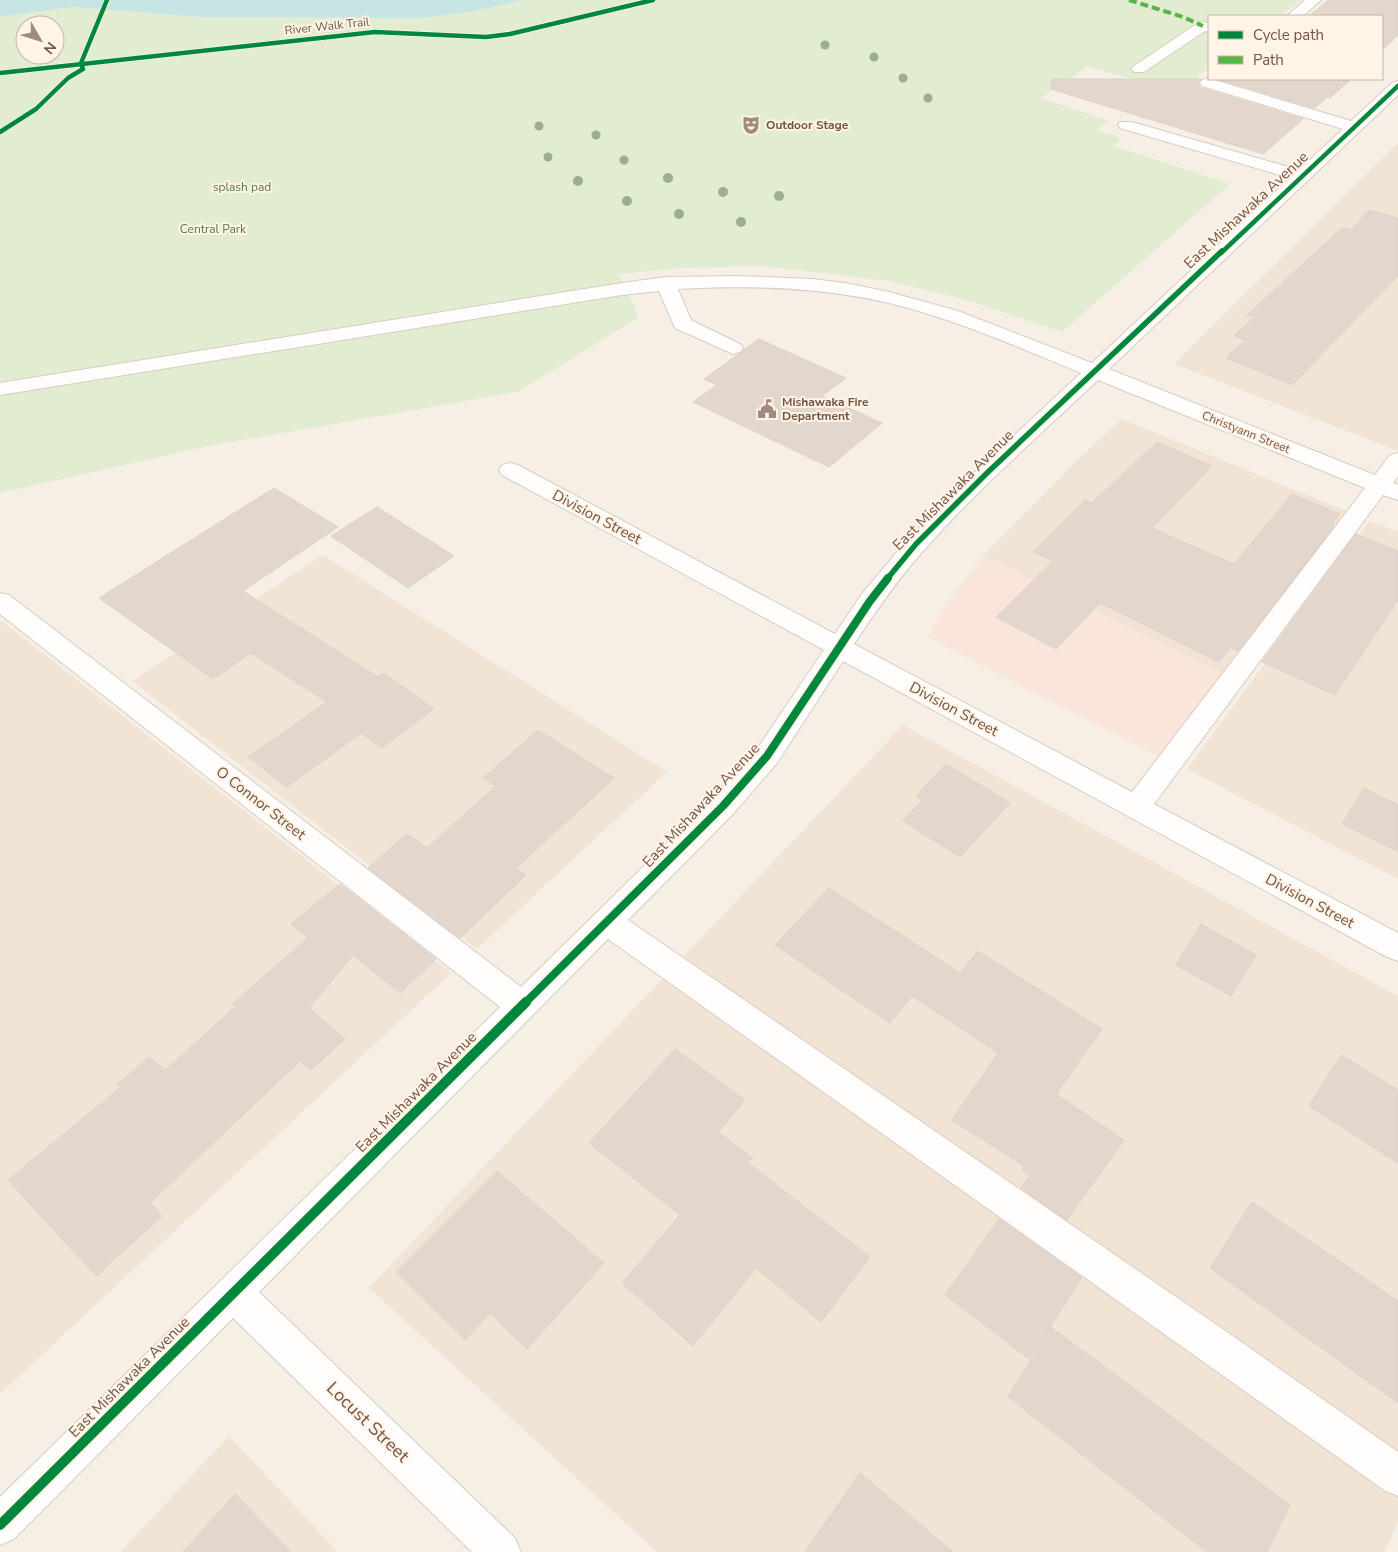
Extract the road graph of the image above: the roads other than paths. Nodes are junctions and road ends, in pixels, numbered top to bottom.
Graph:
1 (1314, 0) edge
2 (1295, 15) edge
3 (1208, 28) edge
4 (1139, 69) dead end
5 (1212, 80) edge
6 (1395, 80) edge
7 (1126, 125) dead end
8 (1354, 128) junction
9 (1302, 176) junction
10 (666, 283) junction
11 (733, 348) dead end
12 (1094, 371) junction
13 (0, 389) edge
14 (1398, 460) edge
15 (510, 470) dead end
16 (1389, 489) edge
17 (0, 601) edge
18 (840, 647) junction
19 (1136, 807) junction
20 (607, 922) junction
21 (1398, 948) edge
22 (522, 1006) junction
23 (234, 1293) junction
24 (1398, 1476) edge
25 (0, 1525) edge
26 (501, 1552) edge

1 - 2 street
3 - 4 street
5 - 8 street
6 - 8 street, East Mishawaka Avenue
7 - 9 street
8 - 9 street, East Mishawaka Avenue
9 - 12 street, East Mishawaka Avenue
10 - 11 street
10 - 12 street, Christyann Street
10 - 13 street, Christyann Street
12 - 16 street, Christyann Street
12 - 18 street, East Mishawaka Avenue
14 - 16 street
15 - 18 street, Division Street
16 - 19 street
17 - 22 street, O Connor Street
18 - 19 street, Division Street
18 - 20 street, East Mishawaka Avenue
19 - 21 street, Division Street
20 - 22 street, East Mishawaka Avenue
20 - 24 street
22 - 23 street, East Mishawaka Avenue
23 - 25 street, East Mishawaka Avenue
23 - 26 street, Locust Street

